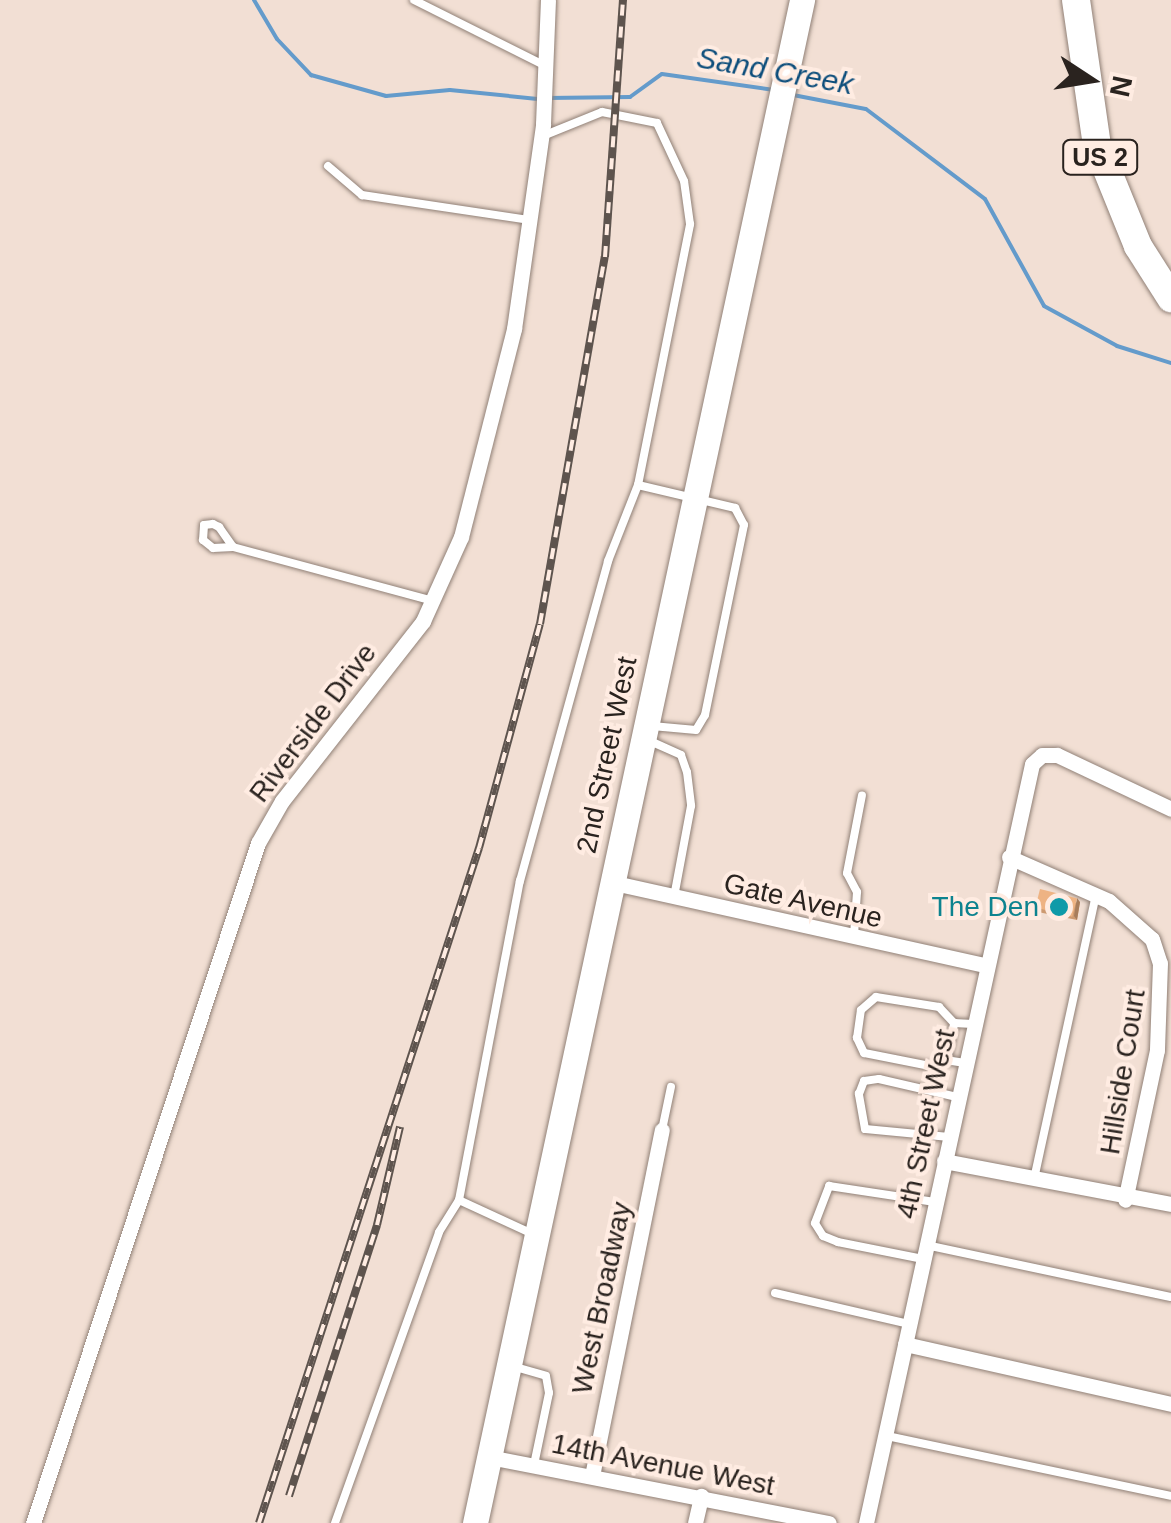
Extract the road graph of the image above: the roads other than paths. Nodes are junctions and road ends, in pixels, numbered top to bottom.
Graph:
1 (414, 0) edge
2 (548, 0) edge
3 (802, 0) edge
4 (1076, 0) edge
5 (546, 66) junction
6 (541, 137) junction
7 (328, 166) dead end
8 (530, 220) junction
9 (1171, 298) edge
10 (638, 485) junction
11 (693, 497) junction
12 (233, 547) dead end
13 (434, 601) junction
14 (642, 732) junction
15 (862, 795) dead end
16 (1171, 809) edge
17 (1009, 858) junction
18 (610, 882) junction
19 (1096, 895) junction
20 (674, 897) junction
21 (853, 940) junction
22 (985, 965) junction
23 (954, 1022) junction
24 (972, 1024) junction
25 (947, 1060) junction
26 (964, 1063) junction
27 (671, 1087) dead end
28 (957, 1097) junction
29 (662, 1130) joint
30 (949, 1137) junction
31 (944, 1161) junction
32 (1034, 1181) junction
33 (460, 1200) junction
34 (1125, 1200) junction
35 (935, 1202) junction
36 (1171, 1204) edge
37 (538, 1236) junction
38 (925, 1252) junction
39 (775, 1293) dead end
40 (1171, 1297) edge
41 (910, 1324) junction
42 (905, 1344) junction
43 (508, 1365) junction
44 (1171, 1404) edge
45 (885, 1436) junction
46 (489, 1456) junction
47 (534, 1465) junction
48 (592, 1476) junction
49 (700, 1496) junction
50 (1171, 1496) edge
51 (34, 1523) edge
52 (335, 1523) edge
53 (474, 1523) edge
54 (694, 1523) edge
55 (828, 1523) edge
56 (866, 1523) edge

1 - 5 lane
2 - 5 street, Riverside Drive
3 - 11 main road, 2nd Street West
4 - 9 highway, US 2
5 - 6 street, Riverside Drive
6 - 8 street, Riverside Drive
6 - 10 lane
7 - 8 lane
8 - 13 street, Riverside Drive
10 - 11 lane
10 - 33 lane
11 - 14 main road, 2nd Street West
11 - 14 lane
12 - 13 lane
13 - 51 street, Riverside Drive
14 - 18 main road, 2nd Street West
14 - 20 lane
15 - 21 lane
16 - 17 street, 4th Street West
17 - 19 street, Hillside Court
17 - 22 street, 4th Street West
18 - 20 street, Gate Avenue
18 - 37 main road, 2nd Street West
19 - 32 lane
19 - 34 street, Hillside Court
20 - 21 street, Gate Avenue
21 - 22 street, Gate Avenue
22 - 24 street, 4th Street West
23 - 24 lane
23 - 25 lane
23 - 25 lane
24 - 26 street, 4th Street West
25 - 26 lane
26 - 28 street, 4th Street West
27 - 29 lane
28 - 30 street, 4th Street West
28 - 30 lane
29 - 48 street, West Broadway
30 - 31 street, 4th Street West
31 - 32 street
31 - 35 street, 4th Street West
32 - 34 street
33 - 37 lane
33 - 52 lane
34 - 36 street
35 - 38 street, 4th Street West
35 - 38 lane
37 - 43 main road, 2nd Street West
38 - 40 lane
38 - 41 street, 4th Street West
39 - 41 lane
41 - 42 street, 4th Street West
42 - 44 street
42 - 45 street, 4th Street West
43 - 46 main road, 2nd Street West
43 - 47 lane
45 - 50 lane
45 - 56 street, 4th Street West
46 - 47 street, 14th Avenue West
46 - 53 main road, 2nd Street West
47 - 48 street, 14th Avenue West
48 - 49 street, 14th Avenue West
49 - 54 street
49 - 55 street, 14th Avenue West

